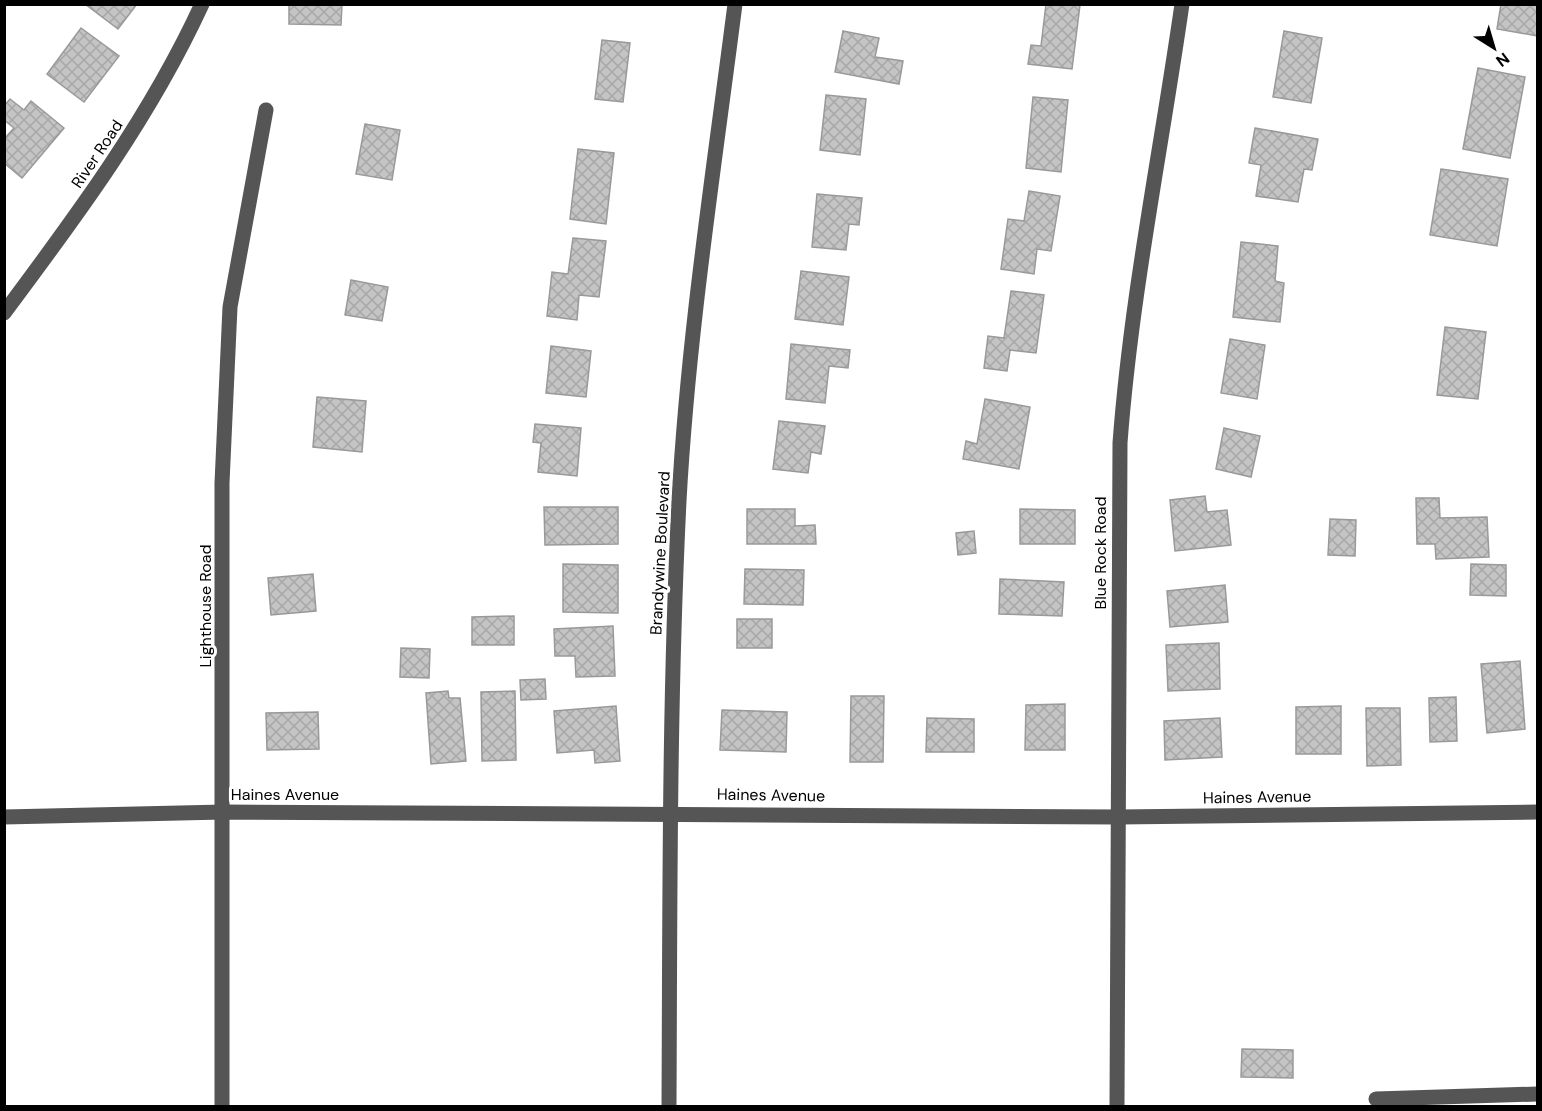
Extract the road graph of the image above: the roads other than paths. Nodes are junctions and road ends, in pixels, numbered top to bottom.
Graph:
1 (202, 4) edge
2 (735, 4) edge
3 (1182, 4) edge
4 (266, 110) dead end
5 (4, 313) edge
6 (224, 812) junction
7 (670, 812) junction
8 (1538, 812) edge
9 (4, 816) edge
10 (1118, 817) junction
11 (1538, 1094) edge
12 (1376, 1099) dead end
13 (222, 1107) edge
14 (669, 1107) edge
15 (1117, 1107) edge

1 - 5 street, River Road
2 - 7 street, Brandywine Boulevard
3 - 10 street, Blue Rock Road
4 - 6 street, Lighthouse Road
6 - 7 street, Haines Avenue
6 - 9 street, Haines Avenue
6 - 13 street, Lighthouse Road
7 - 10 street, Haines Avenue
7 - 14 street, Brandywine Boulevard
8 - 10 street, Haines Avenue
10 - 15 street, Blue Rock Road
11 - 12 street

